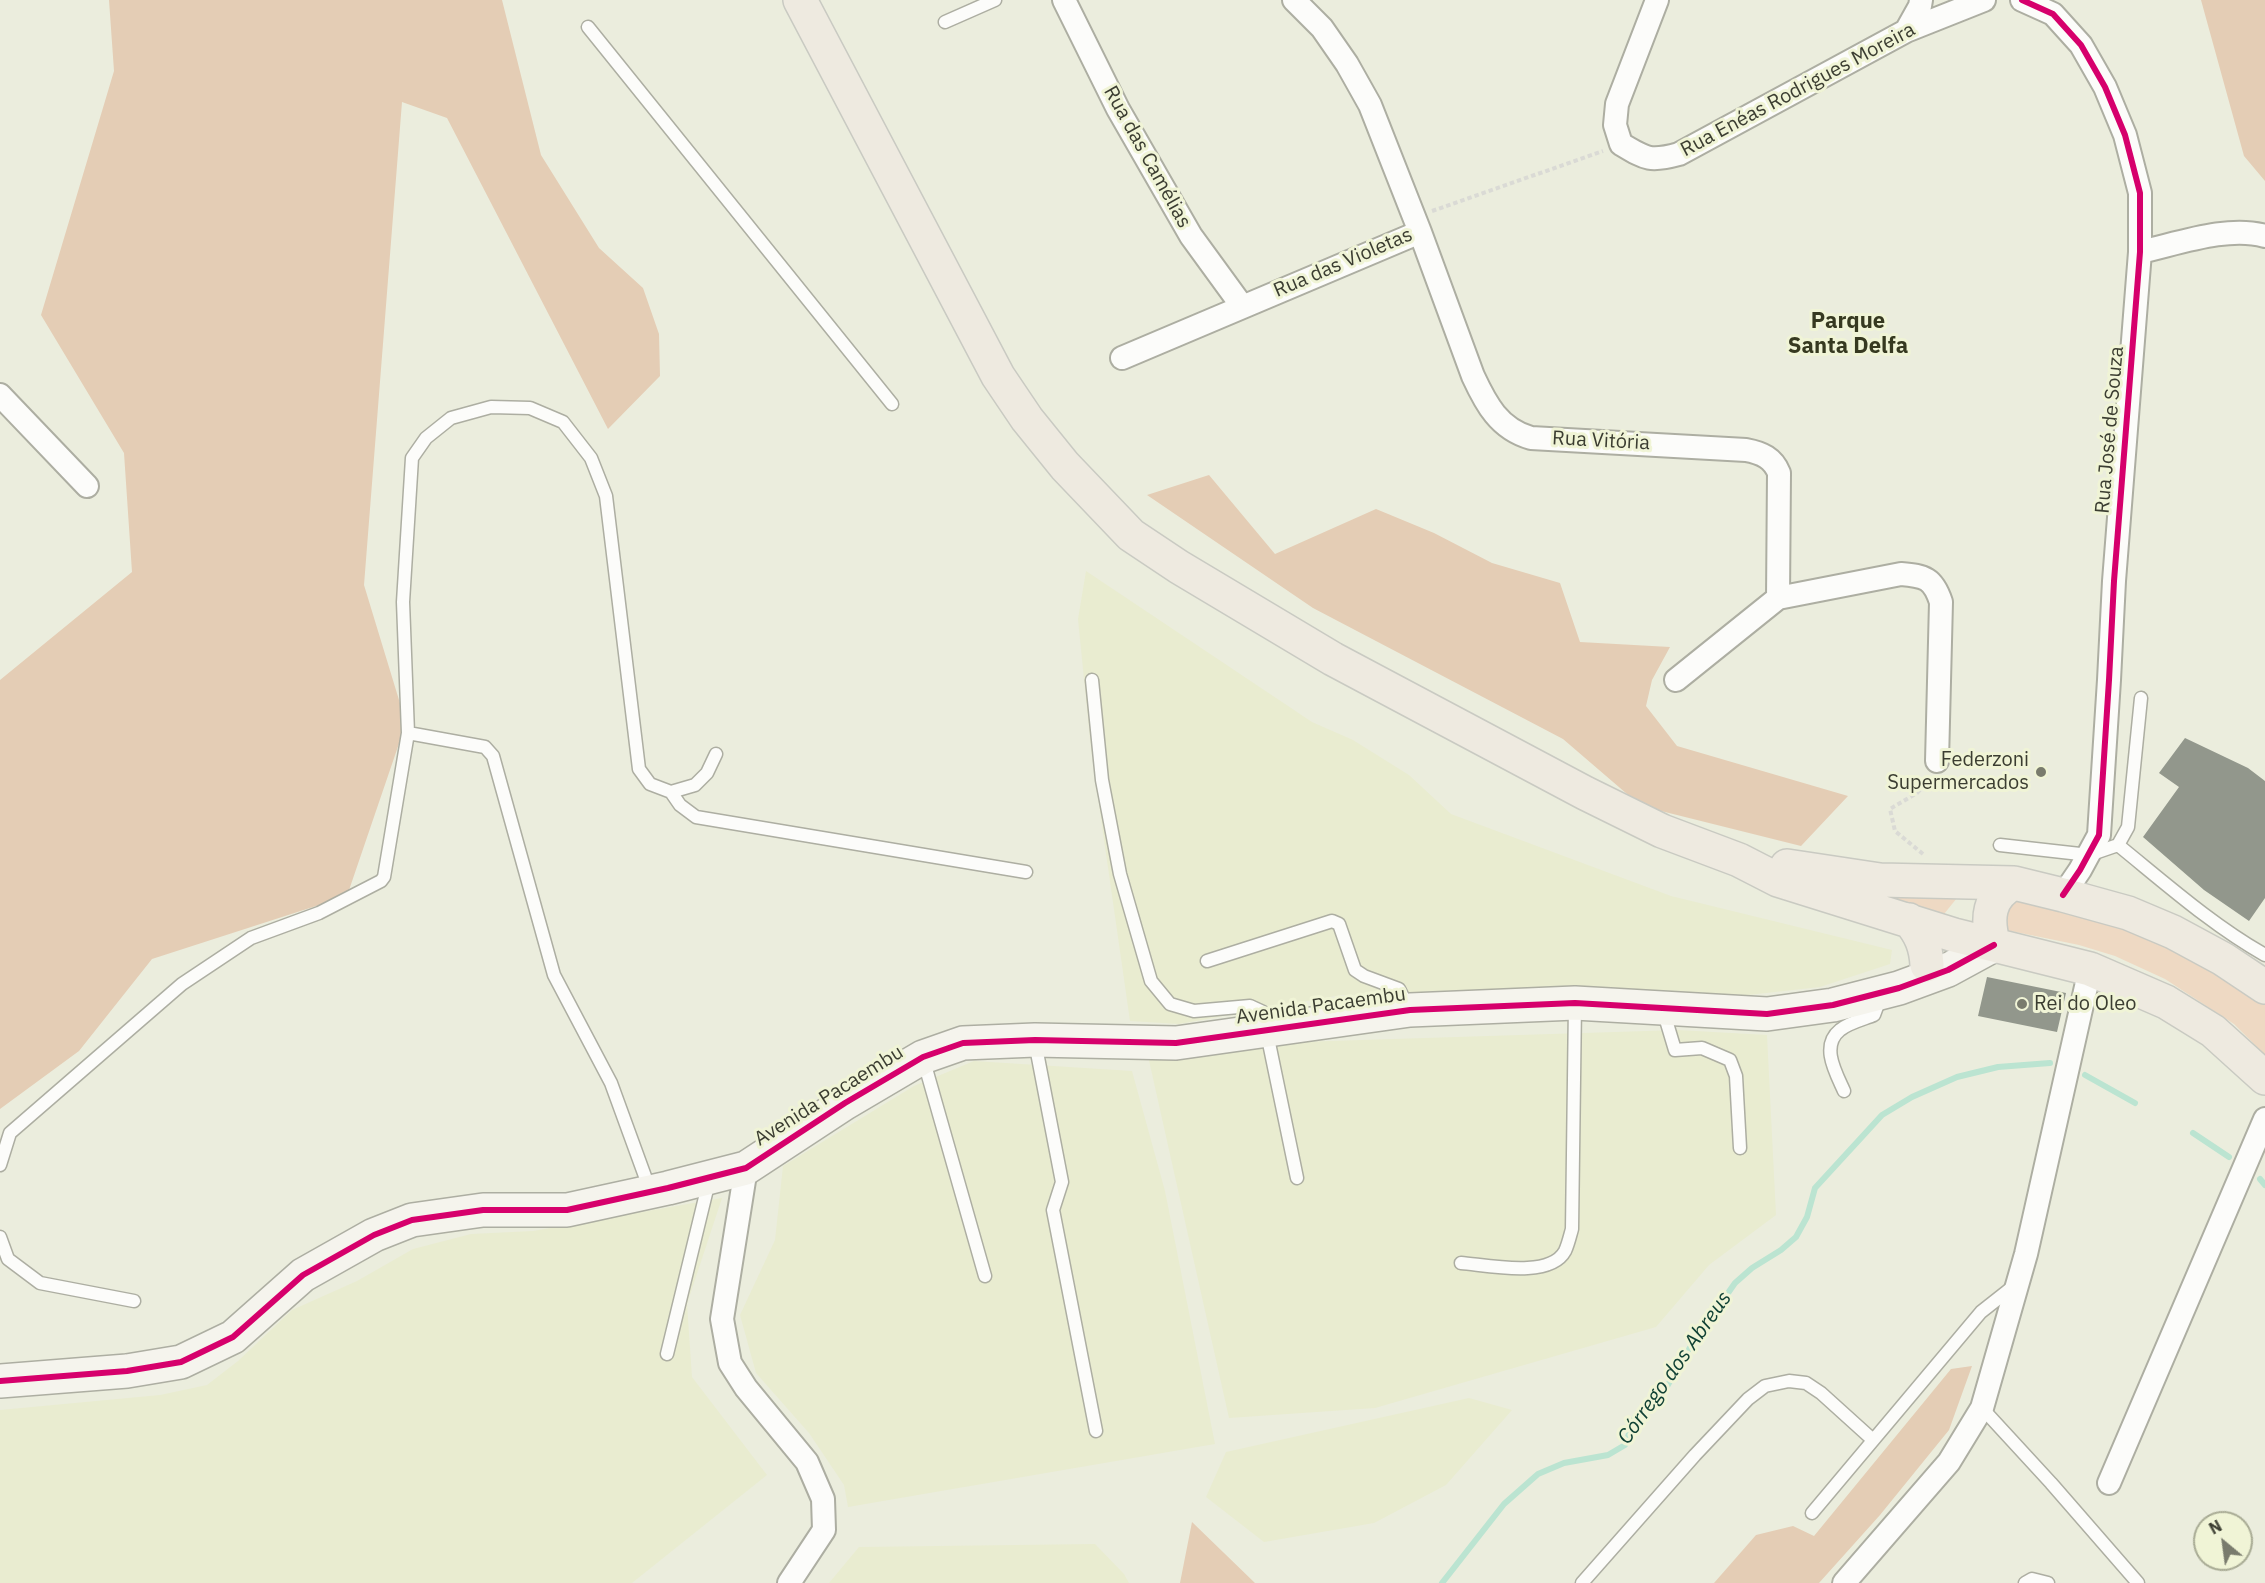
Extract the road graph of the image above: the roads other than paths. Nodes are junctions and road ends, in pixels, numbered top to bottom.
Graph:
1 (800, 0) edge
2 (996, 0) edge
3 (1064, 0) edge
4 (1294, 0) edge
5 (1657, 0) edge
6 (1921, 0) edge
7 (1984, 0) edge
8 (2022, 0) edge
9 (945, 22) dead end
10 (588, 27) dead end
11 (1906, 31) junction
12 (1417, 225) junction
13 (2265, 236) edge
14 (2140, 252) junction
15 (1242, 306) junction
16 (1122, 358) dead end
17 (0, 395) edge
18 (892, 404) dead end
19 (87, 486) dead end
20 (1778, 598) junction
21 (1092, 680) dead end
22 (1676, 680) dead end
23 (2141, 698) dead end
24 (408, 733) junction
25 (716, 754) dead end
26 (1937, 761) road end
27 (671, 792) junction
28 (2000, 845) dead end
29 (2118, 845) junction
30 (2089, 855) junction
31 (1739, 860) junction
32 (1026, 872) dead end
33 (2004, 892) junction
34 (2063, 895) junction
35 (1909, 920) junction
36 (1954, 935) junction
37 (1994, 945) junction
38 (2265, 955) edge
39 (1207, 961) dead end
40 (1927, 965) junction
41 (2090, 969) junction
42 (2265, 987) edge
43 (1891, 990) junction
44 (1575, 1003) junction
45 (1666, 1008) junction
46 (1410, 1010) junction
47 (1270, 1028) junction
48 (1035, 1040) junction
49 (922, 1057) junction
50 (2265, 1078) edge
51 (1844, 1091) dead end
52 (2265, 1119) edge
53 (1740, 1148) dead end
54 (0, 1165) edge
55 (746, 1168) junction
56 (710, 1177) junction
57 (1298, 1179) dead end
58 (651, 1191) junction
59 (0, 1237) edge
60 (1461, 1263) dead end
61 (984, 1276) dead end
62 (2018, 1283) junction
63 (134, 1301) dead end
64 (667, 1354) dead end
65 (0, 1381) edge
66 (1982, 1408) junction
67 (1096, 1431) dead end
68 (1873, 1440) junction
69 (2109, 1483) dead end
70 (1812, 1513) dead end
71 (789, 1583) edge
72 (1582, 1583) edge
73 (1844, 1583) edge
74 (2025, 1583) edge
75 (2048, 1583) edge
76 (2138, 1583) edge

1 - 31 main road
2 - 9 lane
3 - 15 street, Rua das Camélias
4 - 12 street, Rua das Violetas
5 - 11 street, Rua Enéas Rodrigues Moreira
6 - 11 street
7 - 11 street, Rua Enéas Rodrigues Moreira
8 - 14 street, Rua José de Souza
10 - 18 lane
12 - 15 street, Rua das Violetas
12 - 20 street, Rua Vitória
13 - 14 street
14 - 30 street, Rua José de Souza
15 - 16 street, Rua das Violetas
17 - 19 street
20 - 22 street
20 - 26 street
21 - 47 lane
23 - 29 lane
24 - 27 lane
24 - 54 lane
24 - 58 lane
25 - 27 lane
27 - 32 lane
28 - 30 lane
29 - 30 lane
29 - 38 lane
30 - 34 street, Rua José de Souza
31 - 33 main road
31 - 35 main road
33 - 34 main road
33 - 36 main road
33 - 37 main road
34 - 42 main road
35 - 36 main road
35 - 40 main road
36 - 37 main road
36 - 40 street
37 - 41 main road
37 - 43 street, Avenida Pacaembu
39 - 46 lane
40 - 43 street
41 - 50 main road
41 - 62 street
43 - 45 street, Avenida Pacaembu
43 - 51 lane
44 - 45 street, Avenida Pacaembu
44 - 46 street, Avenida Pacaembu
44 - 60 lane
45 - 53 lane
46 - 47 street, Avenida Pacaembu
47 - 48 street, Avenida Pacaembu
47 - 57 lane
48 - 49 street, Avenida Pacaembu
48 - 67 lane
49 - 55 street, Avenida Pacaembu
49 - 61 lane
52 - 69 street
55 - 56 street, Avenida Pacaembu
55 - 71 street
56 - 58 street, Avenida Pacaembu
56 - 64 lane
58 - 65 street, Avenida Pacaembu
59 - 63 lane
62 - 66 street
62 - 68 lane
66 - 73 street
66 - 76 lane
68 - 70 lane
68 - 72 lane
74 - 75 lane

